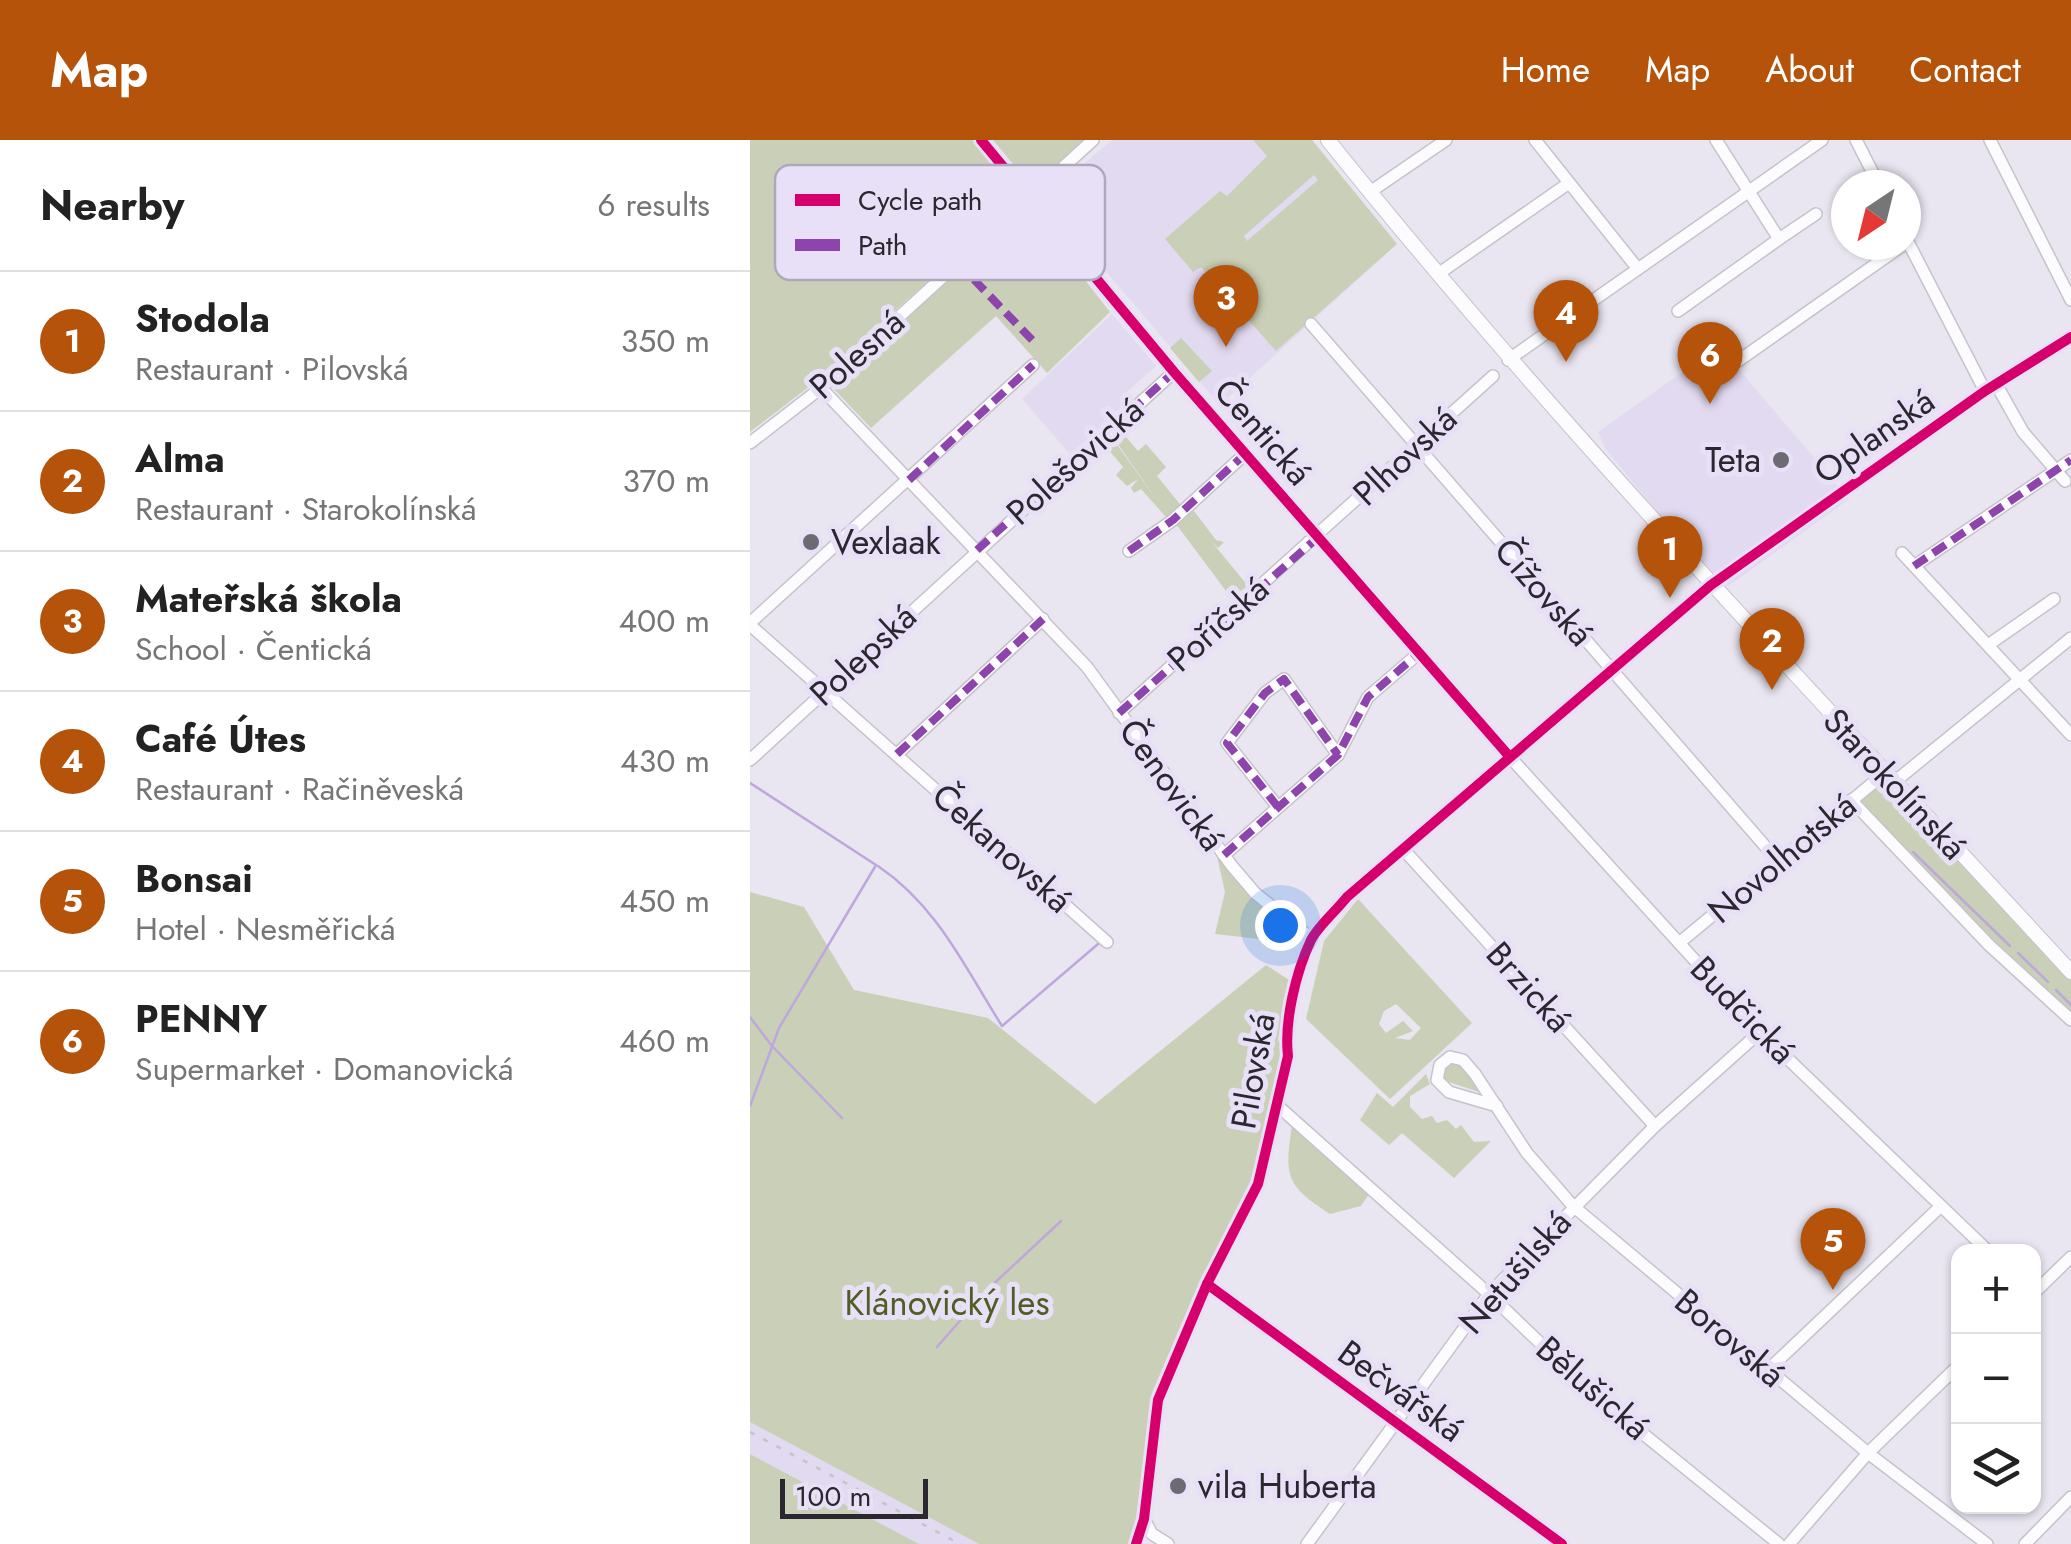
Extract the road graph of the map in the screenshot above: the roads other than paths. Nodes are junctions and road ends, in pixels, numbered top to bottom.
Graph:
1 (981, 140) edge
2 (1093, 140) edge
3 (1328, 140) edge
4 (1446, 140) edge
5 (1535, 140) edge
6 (1716, 140) edge
7 (1822, 140) edge
8 (1856, 140) edge
9 (1990, 140) edge
10 (1001, 165) edge
11 (1065, 165) edge
12 (1871, 170) edge
13 (1569, 183) junction
14 (1370, 192) junction
15 (1748, 192) junction
16 (1816, 214) dead end
17 (1779, 238) junction
18 (1880, 260) edge
19 (1916, 260) edge
20 (1638, 269) junction
21 (1438, 274) junction
22 (939, 280) edge
23 (1097, 280) edge
24 (2071, 300) edge
25 (1678, 311) dead end
26 (1311, 324) dead end
27 (2071, 336) edge
28 (1508, 360) junction
29 (1738, 360) dead end
30 (1032, 365) dead end
31 (1174, 372) junction
32 (1492, 376) dead end
33 (821, 388) junction
34 (1990, 388) junction
35 (750, 443) edge
36 (1417, 446) junction
37 (1245, 454) junction
38 (2071, 460) edge
39 (2055, 470) junction
40 (909, 480) junction
41 (2066, 481) dead end
42 (1318, 537) junction
43 (976, 550) junction
44 (1129, 551) dead end
45 (1902, 553) dead end
46 (1914, 566) junction
47 (1711, 585) junction
48 (2054, 599) dead end
49 (1043, 619) junction
50 (750, 624) edge
51 (2071, 638) edge
52 (1988, 645) junction
53 (1419, 653) junction
54 (1613, 671) junction
55 (2020, 679) junction
56 (825, 690) junction
57 (1119, 713) junction
58 (2071, 734) edge
59 (897, 754) junction
60 (1338, 755) junction
61 (1509, 756) junction
62 (750, 760) edge
63 (1889, 778) junction
64 (1852, 800) junction
65 (1278, 807) junction
66 (1403, 849) junction
67 (1224, 856) junction
68 (1778, 861) junction
69 (1312, 939) junction
70 (1107, 942) dead end
71 (1679, 943) junction
72 (2071, 972) edge
73 (2071, 1020) edge
74 (1760, 1032) junction
75 (1278, 1106) junction
76 (1496, 1106) junction
77 (1654, 1126) junction
78 (1572, 1206) junction
79 (1941, 1206) junction
80 (1981, 1244) edge
81 (2069, 1264) edge
82 (1207, 1284) junction
83 (2041, 1287) edge
84 (1489, 1294) junction
85 (1768, 1370) junction
86 (1951, 1373) edge
87 (1396, 1420) junction
88 (1868, 1453) junction
89 (2071, 1497) edge
90 (1144, 1519) junction
91 (1557, 1543) edge
92 (1136, 1544) edge
93 (1168, 1544) edge
94 (1307, 1544) edge
95 (1779, 1544) edge
96 (1789, 1544) edge
97 (1987, 1544) edge
98 (2025, 1544) edge

1 - 10 street, Čentická
2 - 11 street, Polesná
3 - 14 main road, Starokolínská
4 - 14 street
5 - 13 street
6 - 15 street
7 - 15 street
8 - 12 street
9 - 24 street
13 - 20 street
13 - 21 street
14 - 21 main road, Starokolínská
15 - 17 street
15 - 20 street
16 - 17 street
17 - 25 street
18 - 29 street
19 - 34 street
20 - 28 street
21 - 28 main road, Starokolínská
22 - 33 street, Polesná
23 - 31 street, Čentická
26 - 36 street, Čížovská
27 - 34 street, Oplanská
28 - 47 main road, Starokolínská
30 - 40 street
31 - 37 street, Čentická
31 - 43 street, Polešovická
32 - 36 street, Plhovská
33 - 35 street, Polesná
33 - 40 street, Čenovická
34 - 39 street
34 - 47 street, Oplanská
36 - 42 street, Plhovská
36 - 54 street, Čížovská
37 - 42 street, Čentická
37 - 44 street
38 - 39 street
39 - 41 street
39 - 46 street
40 - 43 street, Čenovická
40 - 50 street
42 - 53 street, Čentická
42 - 57 street, Poříčská
43 - 49 street, Čenovická
43 - 56 street, Polepská
45 - 46 street
46 - 52 street
47 - 54 street, Pilovská
47 - 63 main road, Starokolínská
48 - 52 street
49 - 57 street, Čenovická
49 - 59 street, Čekanovská
50 - 56 street, Čekanovská
51 - 55 street, Novolhotská
52 - 55 street
53 - 60 street
53 - 61 street, Čentická
54 - 61 street, Pilovská
54 - 68 street, Čížovská
55 - 58 street
55 - 63 street, Novolhotská
56 - 59 street, Čekanovská
56 - 62 street, Polepská
57 - 67 street, Čenovická
59 - 70 street, Čekanovská
60 - 65 street
60 - 65 street
61 - 66 street, Pilovská
61 - 71 street, Budčická
63 - 64 street, Novolhotská
63 - 72 main road, Starokolínská
64 - 68 street, Novolhotská
64 - 73 street, Starokolínská
65 - 67 street
66 - 69 street, Pilovská
66 - 77 street, Brzická
67 - 69 street, Čenovická
68 - 71 street, Novolhotská
69 - 75 street, Pilovská
71 - 74 street, Budčická
74 - 77 street, Netušilská
74 - 79 street, Budčická
75 - 82 street, Pilovská
75 - 84 street, Bělušická
76 - 76 street, Borovská
76 - 78 street, Borovská
77 - 78 street, Netušilská
78 - 84 street, Netušilská
78 - 85 street, Borovská
79 - 80 street, Budčická
79 - 85 street
81 - 83 street
82 - 87 street, Bečvářská
82 - 90 street, Pilovská
84 - 87 street, Netušilská
84 - 95 street, Bělušická
85 - 88 street, Borovská
86 - 88 street
87 - 91 street, Bečvářská
87 - 94 street, Netušilská
88 - 96 street
88 - 97 street, Borovská
89 - 98 street
90 - 92 street, Pilovská
90 - 93 street

